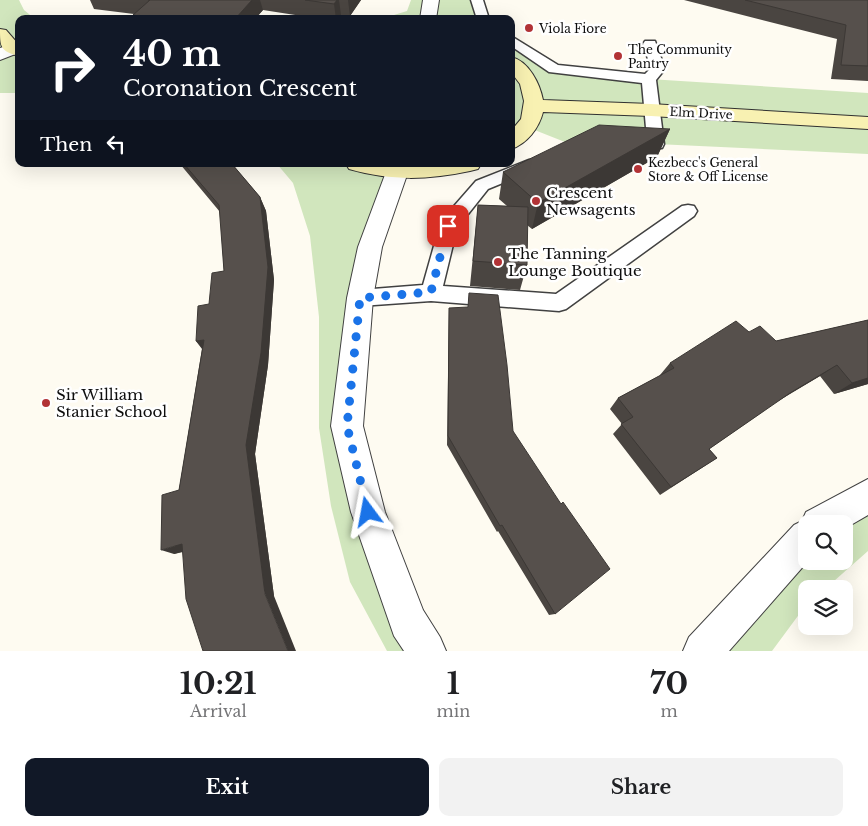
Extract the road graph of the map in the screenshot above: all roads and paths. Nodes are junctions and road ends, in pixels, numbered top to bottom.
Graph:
1 (431, 0) edge
2 (477, 0) edge
3 (429, 15) edge
4 (482, 15) edge
5 (0, 34) edge
6 (515, 43) edge
7 (650, 44) dead end
8 (10, 52) edge
9 (515, 65) edge
10 (649, 80) junction
11 (534, 106) junction
12 (651, 110) junction
13 (868, 123) edge
14 (515, 138) edge
15 (629, 145) edge
16 (541, 160) edge
17 (372, 167) edge
18 (456, 167) edge
19 (397, 172) junction
20 (688, 211) dead end
21 (431, 292) junction
22 (360, 298) junction
23 (868, 496) edge
24 (834, 515) edge
25 (798, 546) edge
26 (426, 651) edge
27 (703, 651) edge

1 - 3 street
2 - 4 lane
5 - 8 street
6 - 10 lane
7 - 10 lane
9 - 11 street
10 - 12 lane
11 - 12 street, Elm Drive
11 - 14 street
12 - 13 street, Elm Drive
12 - 15 lane
16 - 21 lane
17 - 19 street
18 - 19 street
19 - 22 street
20 - 21 lane
21 - 22 lane
22 - 26 street
23 - 24 street
25 - 27 street

